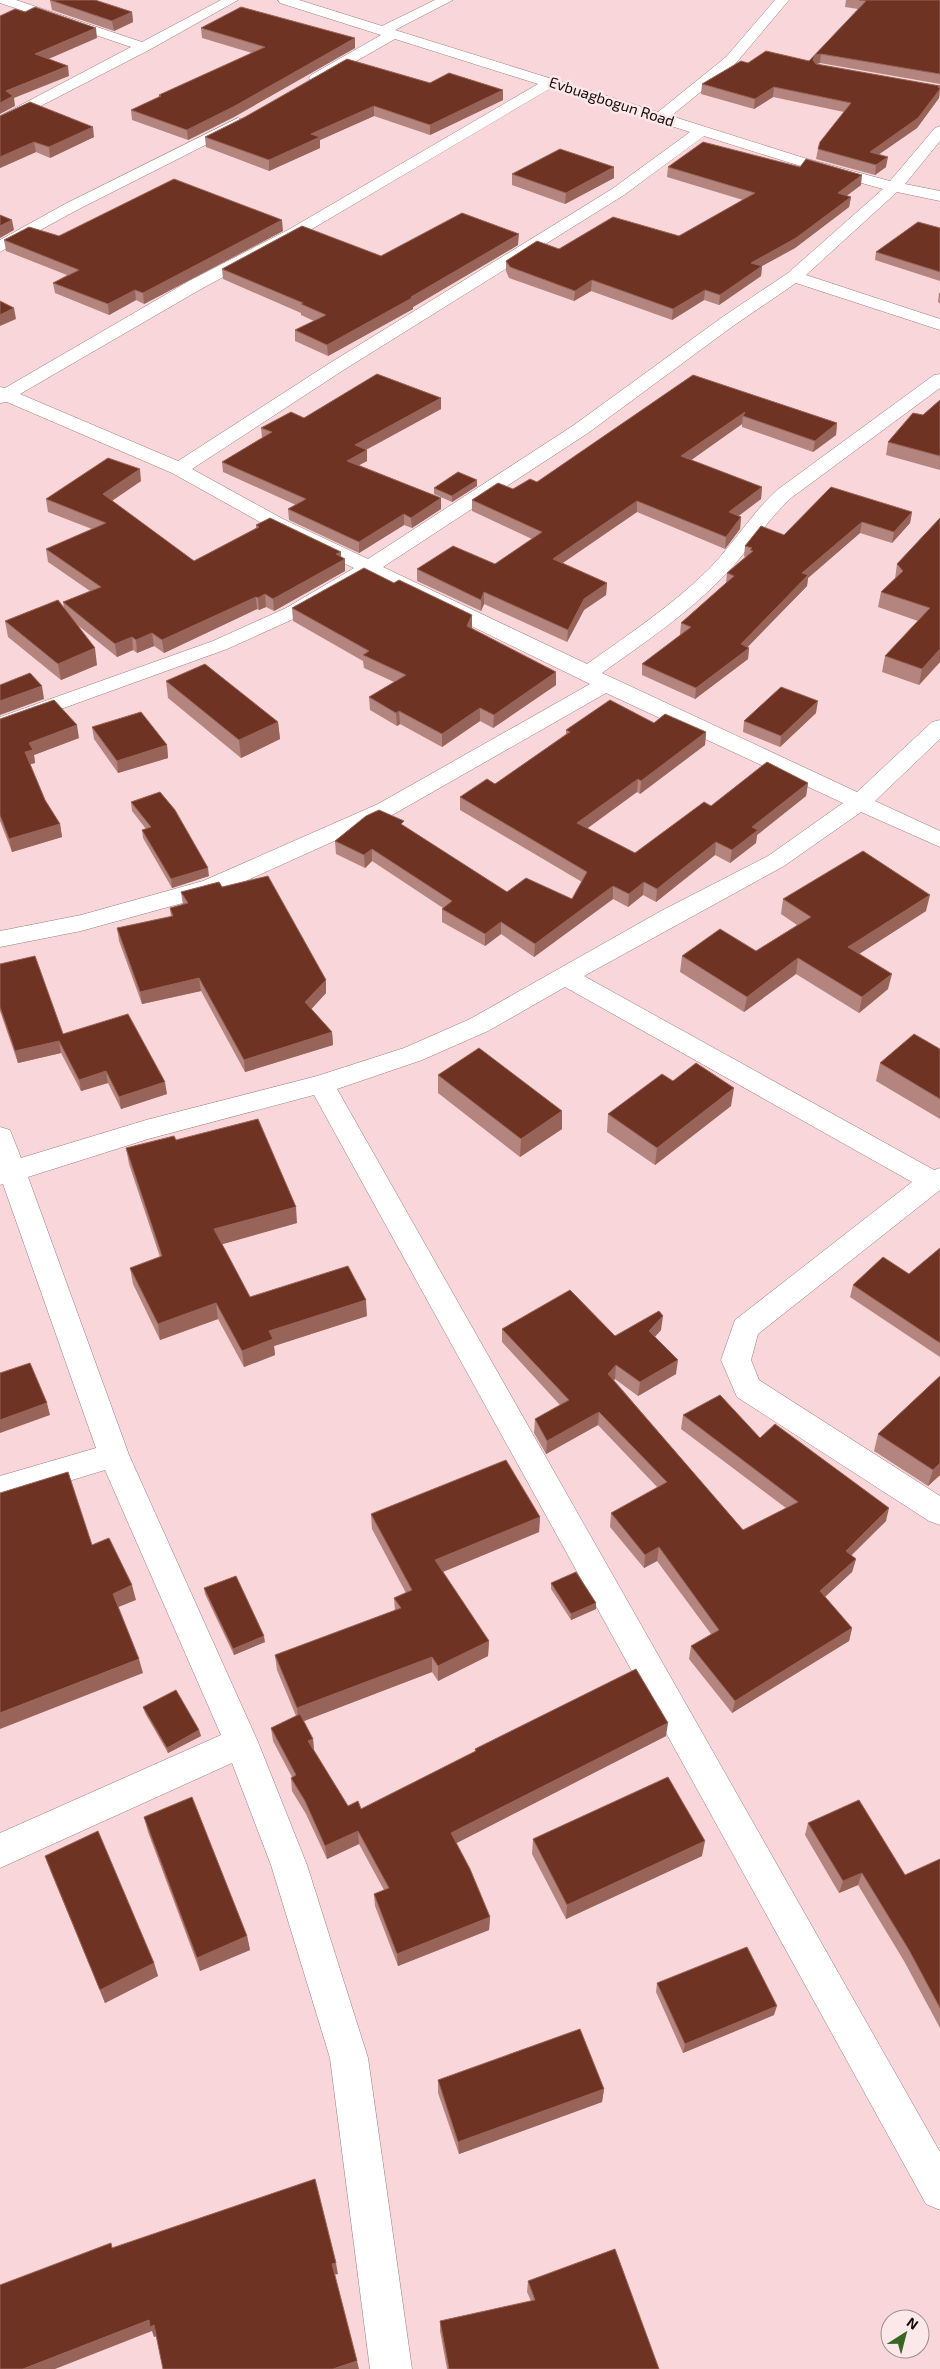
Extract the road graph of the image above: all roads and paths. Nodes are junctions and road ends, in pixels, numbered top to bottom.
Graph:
1 (3, 0) edge
2 (231, 0) edge
3 (286, 0) edge
4 (446, 0) edge
5 (782, 0) edge
6 (388, 32) junction
7 (144, 47) junction
8 (551, 82) junction
9 (299, 88) edge
10 (248, 117) edge
11 (661, 117) junction
12 (0, 122) edge
13 (702, 130) junction
14 (940, 131) edge
15 (894, 187) junction
16 (940, 196) edge
17 (0, 248) edge
18 (794, 277) junction
19 (940, 325) edge
20 (940, 379) edge
21 (2, 395) edge
22 (179, 470) junction
23 (368, 568) junction
24 (597, 678) junction
25 (0, 724) edge
26 (940, 727) edge
27 (860, 802) junction
28 (940, 840) edge
29 (0, 939) edge
30 (566, 977) junction
31 (321, 1084) junction
32 (0, 1137) edge
33 (7, 1173) edge
34 (936, 1180) edge
35 (114, 1455) junction
36 (0, 1489) edge
37 (940, 1512) edge
38 (242, 1742) junction
39 (0, 1851) edge
40 (940, 2190) edge
41 (391, 2369) edge

1 - 7 street
2 - 7 street
3 - 6 street, Evbuagbogun Road
4 - 6 street
5 - 11 street
6 - 8 street, Evbuagbogun Road
6 - 9 street
7 - 12 street
8 - 11 street, Evbuagbogun Road
8 - 21 street
10 - 17 street
11 - 13 street, Evbuagbogun Road
13 - 15 street, Evbuagbogun Road
13 - 22 street
14 - 15 street
15 - 16 street, Evbuagbogun Road
15 - 18 street
18 - 19 street
18 - 23 street
20 - 24 street
21 - 22 street
22 - 23 street
23 - 24 street
23 - 25 street
24 - 27 street
24 - 29 street
26 - 27 street
27 - 28 street
27 - 30 street
30 - 31 street
30 - 34 street
31 - 33 street
31 - 40 street
32 - 33 street
33 - 35 street
34 - 37 street
35 - 36 street
35 - 38 street
38 - 39 street
38 - 41 street

